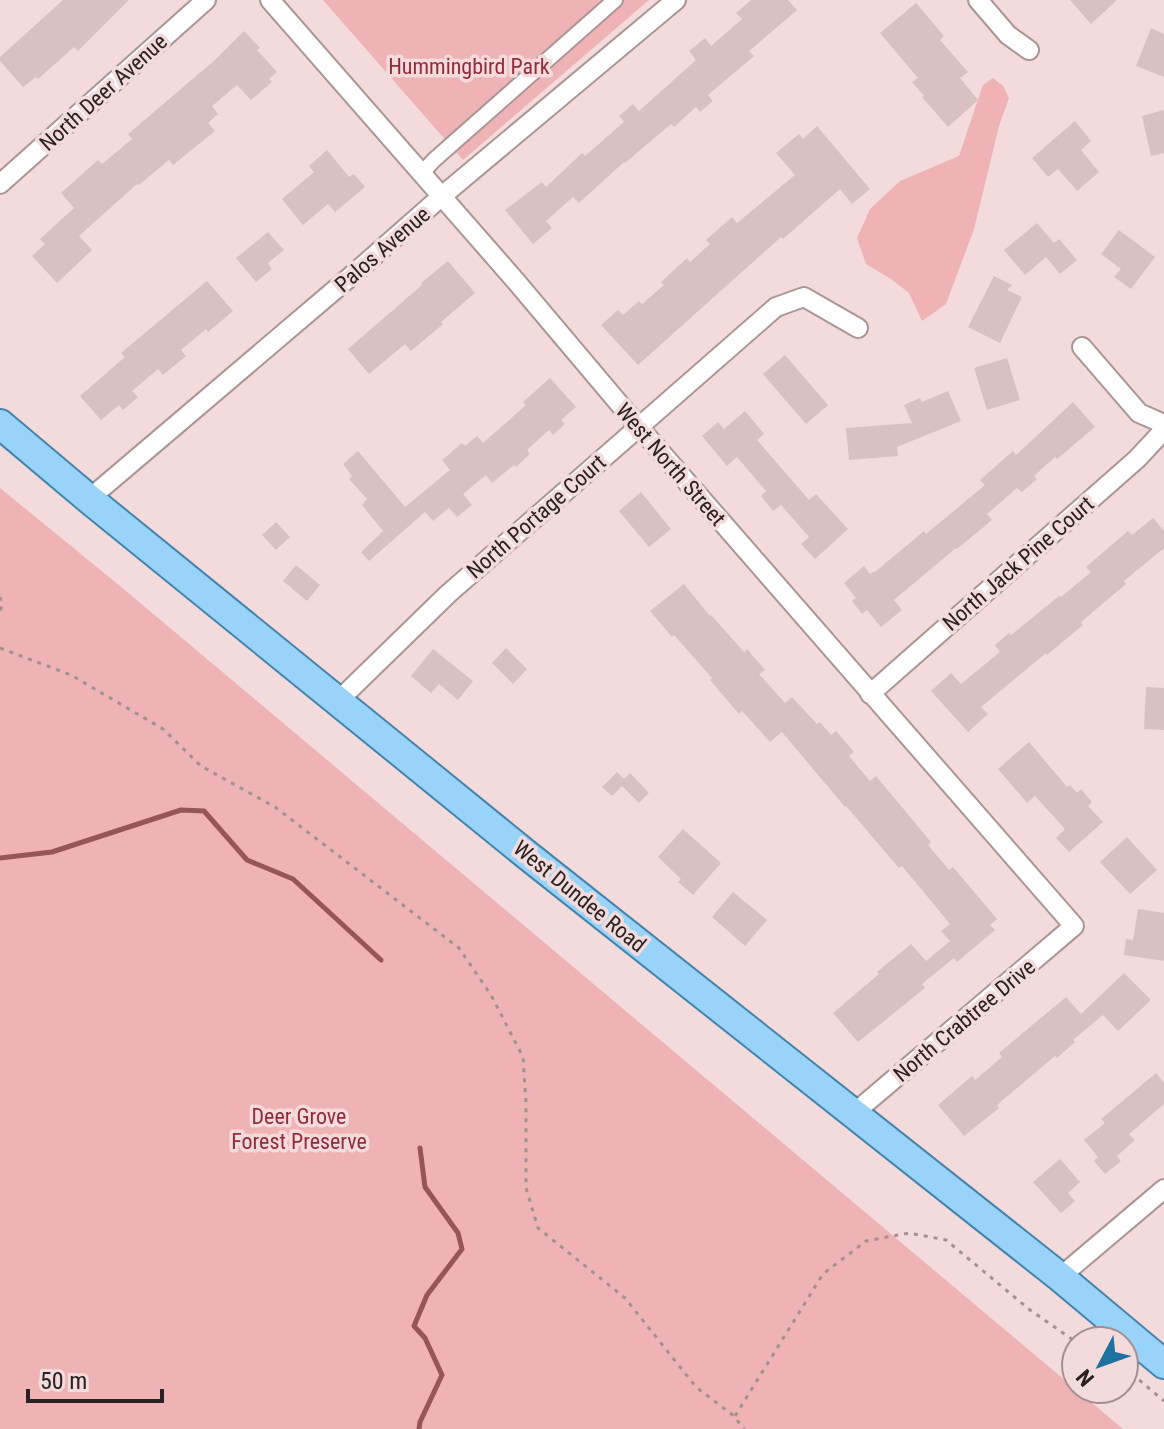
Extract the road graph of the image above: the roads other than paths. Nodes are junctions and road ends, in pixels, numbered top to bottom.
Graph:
1 (206, 0) edge
2 (270, 0) edge
3 (615, 0) edge
4 (676, 0) edge
5 (978, 0) edge
6 (1029, 50) dead end
7 (422, 173) junction
8 (0, 184) edge
9 (442, 196) junction
10 (858, 328) dead end
11 (1082, 347) dead end
12 (0, 424) edge
13 (638, 426) junction
14 (1164, 427) edge
15 (89, 499) junction
16 (870, 694) junction
17 (338, 701) junction
18 (1074, 926) joint
19 (853, 1114) junction
20 (1164, 1189) edge
21 (1060, 1277) junction
22 (1164, 1364) edge

1 - 8 street, North Deer Avenue
2 - 7 street, West North Street
3 - 7 street
4 - 9 street, Palos Avenue
5 - 6 street
7 - 9 street, West North Street
9 - 13 street, West North Street
9 - 15 street, Palos Avenue
10 - 13 street, North Portage Court
11 - 14 street, North Jack Pine Court
12 - 15 main road, West Dundee Road
13 - 16 street, West North Street
13 - 17 street, North Portage Court
14 - 16 street, North Jack Pine Court
15 - 17 main road, West Dundee Road
16 - 18 street, West North Street
17 - 19 main road, West Dundee Road
18 - 19 street, North Crabtree Drive
19 - 21 main road, West Dundee Road
20 - 21 street
21 - 22 main road, West Dundee Road

